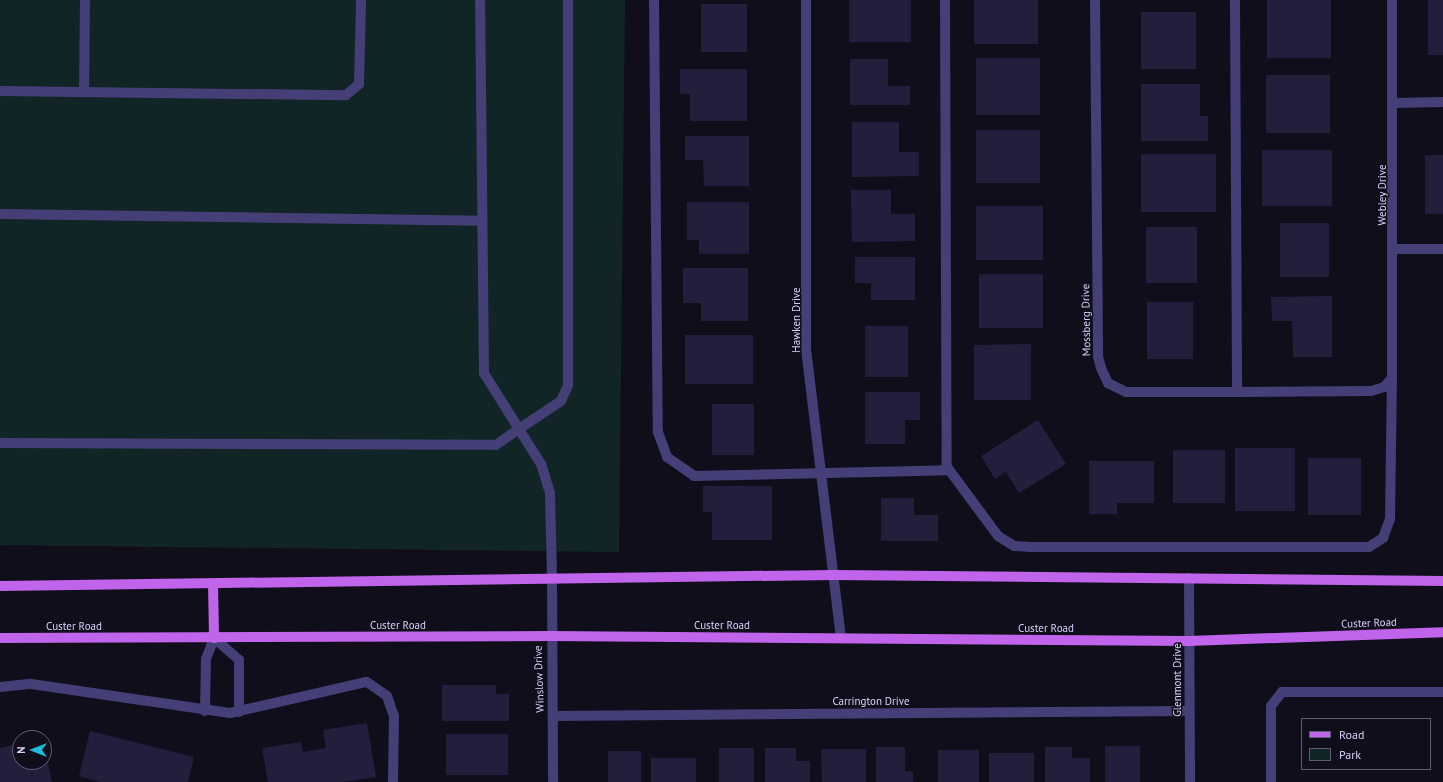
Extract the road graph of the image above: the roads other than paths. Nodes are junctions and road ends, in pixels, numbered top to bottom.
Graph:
1 (85, 0) edge
2 (360, 0) edge
3 (480, 0) edge
4 (568, 0) edge
5 (654, 0) edge
6 (806, 0) edge
7 (945, 0) edge
8 (1096, 0) edge
9 (1235, 0) edge
10 (1392, 0) edge
11 (0, 91) edge
12 (84, 92) junction
13 (1443, 102) edge
14 (1394, 103) junction
15 (0, 214) edge
16 (482, 221) junction
17 (1394, 249) junction
18 (1443, 249) edge
19 (1392, 378) junction
20 (1237, 392) junction
21 (519, 429) junction
22 (0, 443) edge
23 (948, 470) junction
24 (823, 473) junction
25 (834, 575) junction
26 (552, 576) junction
27 (1189, 578) junction
28 (1443, 581) edge
29 (213, 584) junction
30 (0, 586) edge
31 (1443, 632) edge
32 (550, 636) junction
33 (0, 638) edge
34 (214, 638) junction
35 (841, 638) junction
36 (1189, 641) junction
37 (0, 687) edge
38 (1443, 692) edge
39 (205, 711) junction
40 (1189, 711) junction
41 (239, 712) junction
42 (552, 716) junction
43 (393, 782) edge
44 (553, 782) edge
45 (1190, 782) edge
46 (1271, 782) edge

1 - 12 street
2 - 12 street
3 - 16 street, Winslow Drive
4 - 21 street
5 - 24 street
6 - 24 street, Hawken Drive
7 - 23 street
8 - 20 street, Mossberg Drive
9 - 20 street
10 - 14 street, Webley Drive
11 - 12 street
13 - 14 street
14 - 17 street, Webley Drive
15 - 16 street
16 - 21 street, Winslow Drive
17 - 18 street
17 - 19 street, Webley Drive
19 - 20 street, Mossberg Drive
19 - 23 street, Webley Drive
21 - 22 street
21 - 26 street, Winslow Drive
23 - 24 street
24 - 25 street, Hawken Drive
25 - 26 main road
25 - 27 main road
25 - 35 street, Hawken Drive
26 - 29 main road
26 - 32 street, Winslow Drive
27 - 28 main road
27 - 36 street, Glenmont Drive
29 - 30 main road
29 - 34 main road
31 - 36 main road, Custer Road
32 - 34 main road, Custer Road
32 - 35 main road, Custer Road
32 - 42 street, Winslow Drive
33 - 34 main road, Custer Road
34 - 39 street
34 - 41 street
35 - 36 main road, Custer Road
36 - 40 street, Glenmont Drive
37 - 39 street
38 - 46 street
39 - 41 street
40 - 42 street, Carrington Drive
40 - 45 street, Glenmont Drive
41 - 43 street
42 - 44 street, Winslow Drive

